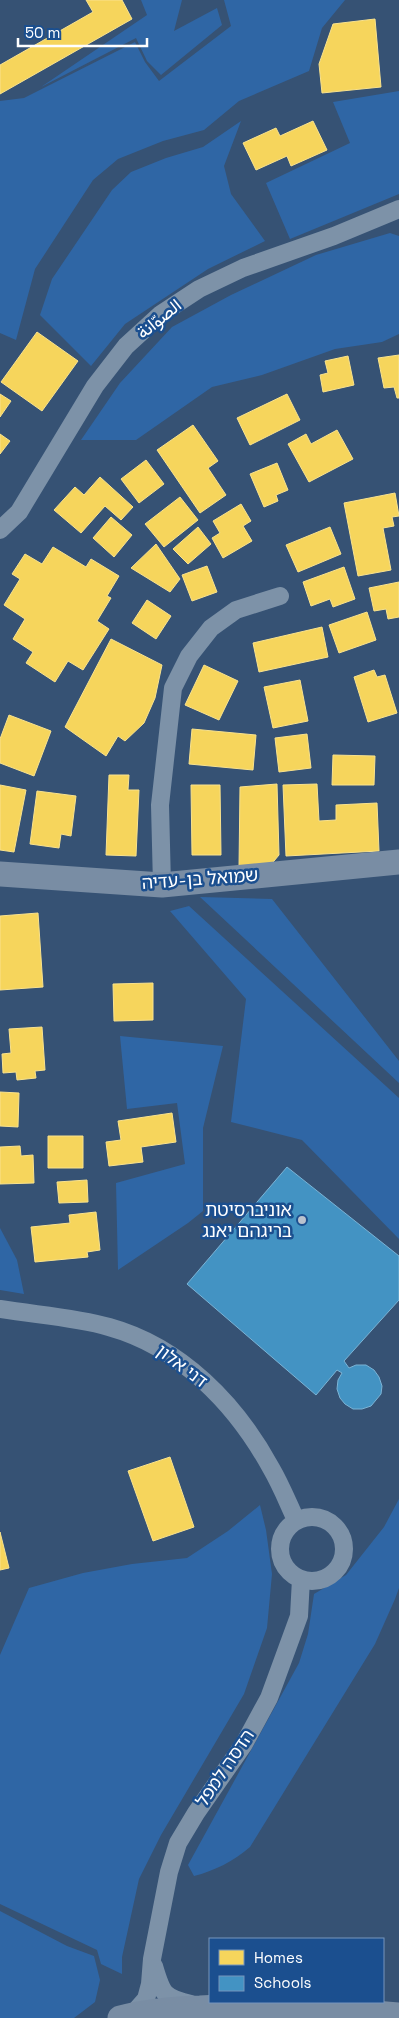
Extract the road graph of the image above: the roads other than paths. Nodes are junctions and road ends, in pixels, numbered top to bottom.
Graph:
1 (399, 208) edge
2 (0, 530) edge
3 (280, 596) dead end
4 (399, 862) edge
5 (0, 874) edge
6 (162, 884) junction
7 (0, 1309) edge
8 (296, 1520) junction
9 (301, 1579) junction
10 (152, 1959) junction
11 (207, 2007) junction
12 (399, 2015) edge
13 (126, 2016) edge

1 - 2 street, الصوّانة
3 - 6 street
4 - 6 street, שמואל בן-עדיה
5 - 6 street, שמואל בן-עדיה
7 - 8 street, דני אלון
8 - 9 street
8 - 9 street
9 - 10 street, הדסה למפל
10 - 11 street, הדסה למפל
10 - 13 street, הדסה למפל
11 - 12 street
11 - 13 street

